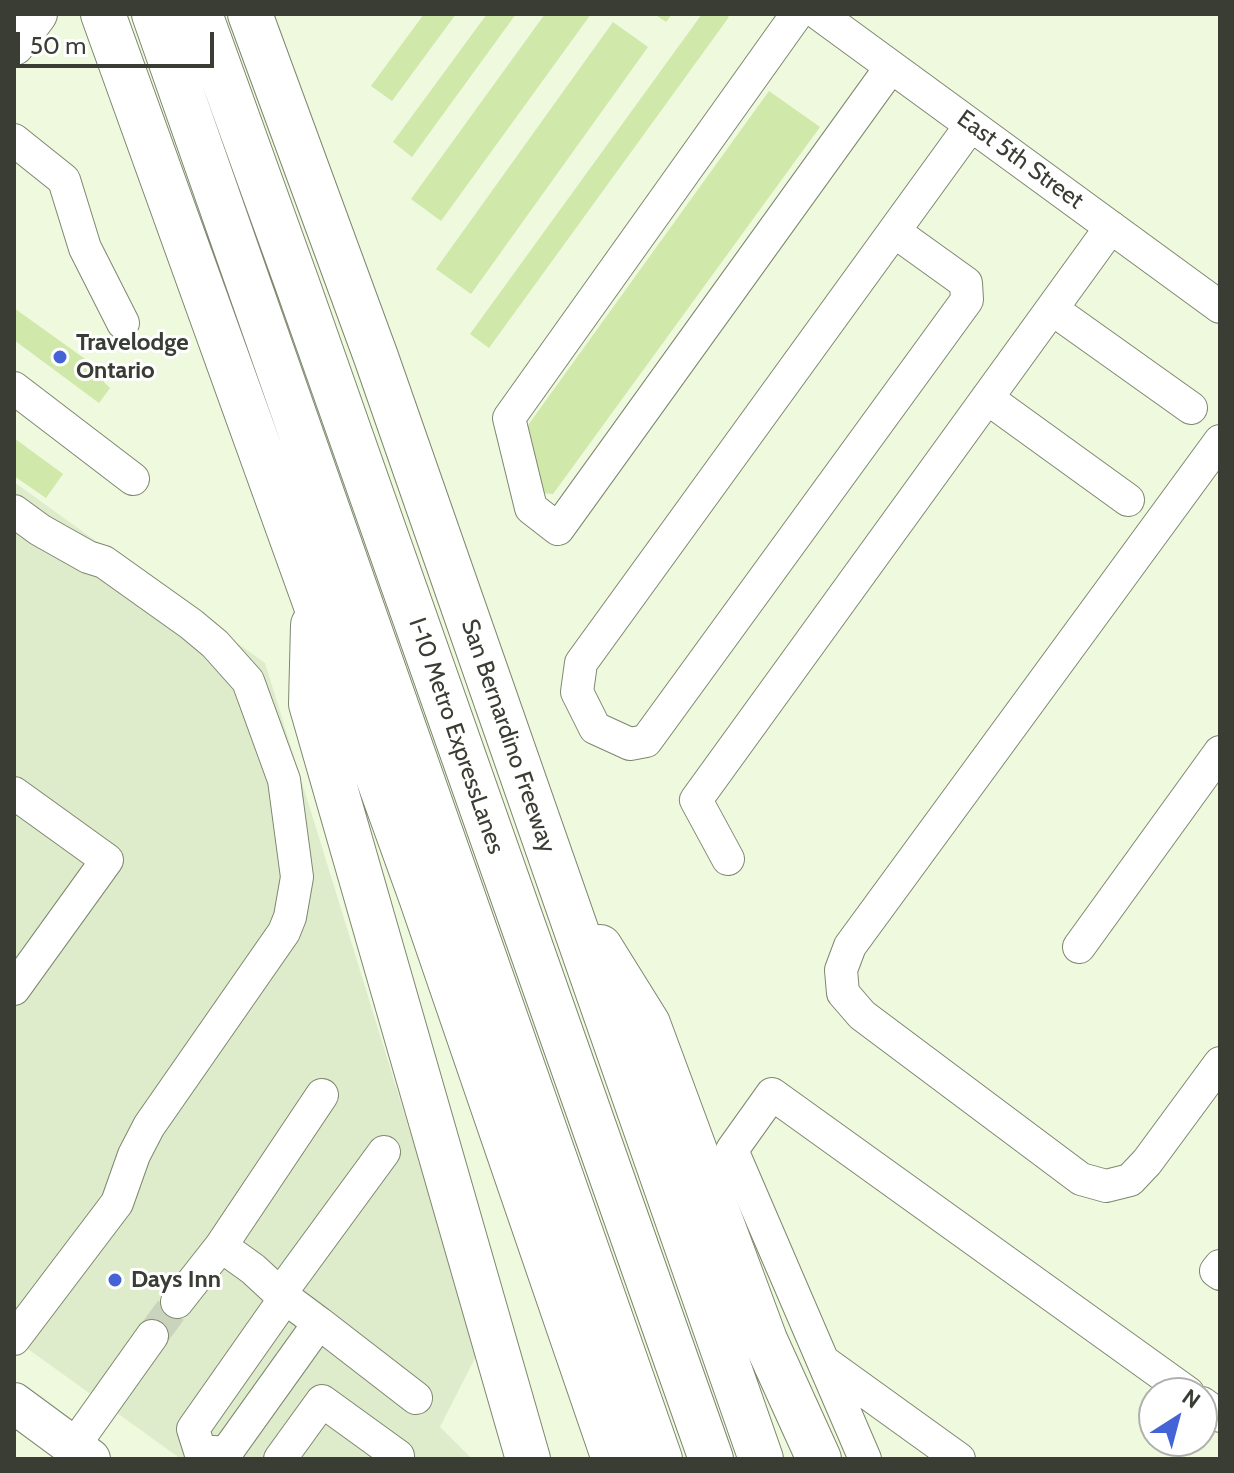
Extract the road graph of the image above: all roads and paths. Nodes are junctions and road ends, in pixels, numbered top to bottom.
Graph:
1 (103, 14) edge
2 (154, 14) edge
3 (200, 14) edge
4 (250, 14) edge
5 (797, 14) edge
6 (819, 14) edge
7 (891, 67) junction
8 (971, 125) junction
9 (14, 140) edge
10 (1111, 227) junction
11 (895, 232) junction
12 (1220, 307) edge
13 (1052, 309) junction
14 (123, 323) dead end
15 (14, 388) edge
16 (987, 398) junction
17 (1191, 408) dead end
18 (1220, 441) edge
19 (133, 479) dead end
20 (1128, 500) dead end
21 (14, 511) edge
22 (314, 602) junction
23 (1220, 752) edge
24 (14, 793) edge
25 (728, 859) dead end
26 (555, 873) junction
27 (1079, 947) dead end
28 (14, 989) edge
29 (1220, 1063) edge
30 (322, 1095) dead end
31 (384, 1152) dead end
32 (221, 1246) junction
33 (1220, 1266) edge
34 (1220, 1274) edge
35 (282, 1296) junction
36 (177, 1302) tunnel mouth
37 (319, 1323) junction
38 (152, 1336) tunnel mouth
39 (14, 1339) edge
40 (823, 1361) junction
41 (1166, 1377) edge
42 (416, 1398) dead end
43 (14, 1403) edge
44 (82, 1453) edge
45 (197, 1455) edge
46 (280, 1459) edge
47 (396, 1459) edge
48 (528, 1459) edge
49 (614, 1459) edge
50 (660, 1459) edge
51 (711, 1459) edge
52 (761, 1459) edge
53 (819, 1459) edge
54 (865, 1459) edge
55 (959, 1459) edge

1 - 22 highway
2 - 50 highway, I-10 Metro ExpressLanes
3 - 51 highway, I-10 Metro ExpressLanes
4 - 26 highway, San Bernardino Freeway
5 - 7 street
6 - 7 street, East 5th Street
7 - 8 street, East 5th Street
8 - 10 street, East 5th Street
8 - 11 street
9 - 14 street
10 - 12 street, East 5th Street
10 - 13 street
11 - 11 street
13 - 16 street
13 - 17 street
15 - 19 street
16 - 20 street
16 - 25 street
18 - 29 street
21 - 39 street
22 - 48 highway
22 - 49 highway
23 - 27 street
24 - 28 street
26 - 52 highway, San Bernardino Freeway
26 - 53 highway
30 - 32 street
31 - 35 street
32 - 35 street
32 - 36 street
33 - 34 street
35 - 37 street
35 - 45 street
37 - 42 street
37 - 45 street
38 - 44 street
40 - 41 street
40 - 54 street
40 - 55 street
43 - 44 main road
46 - 47 street

